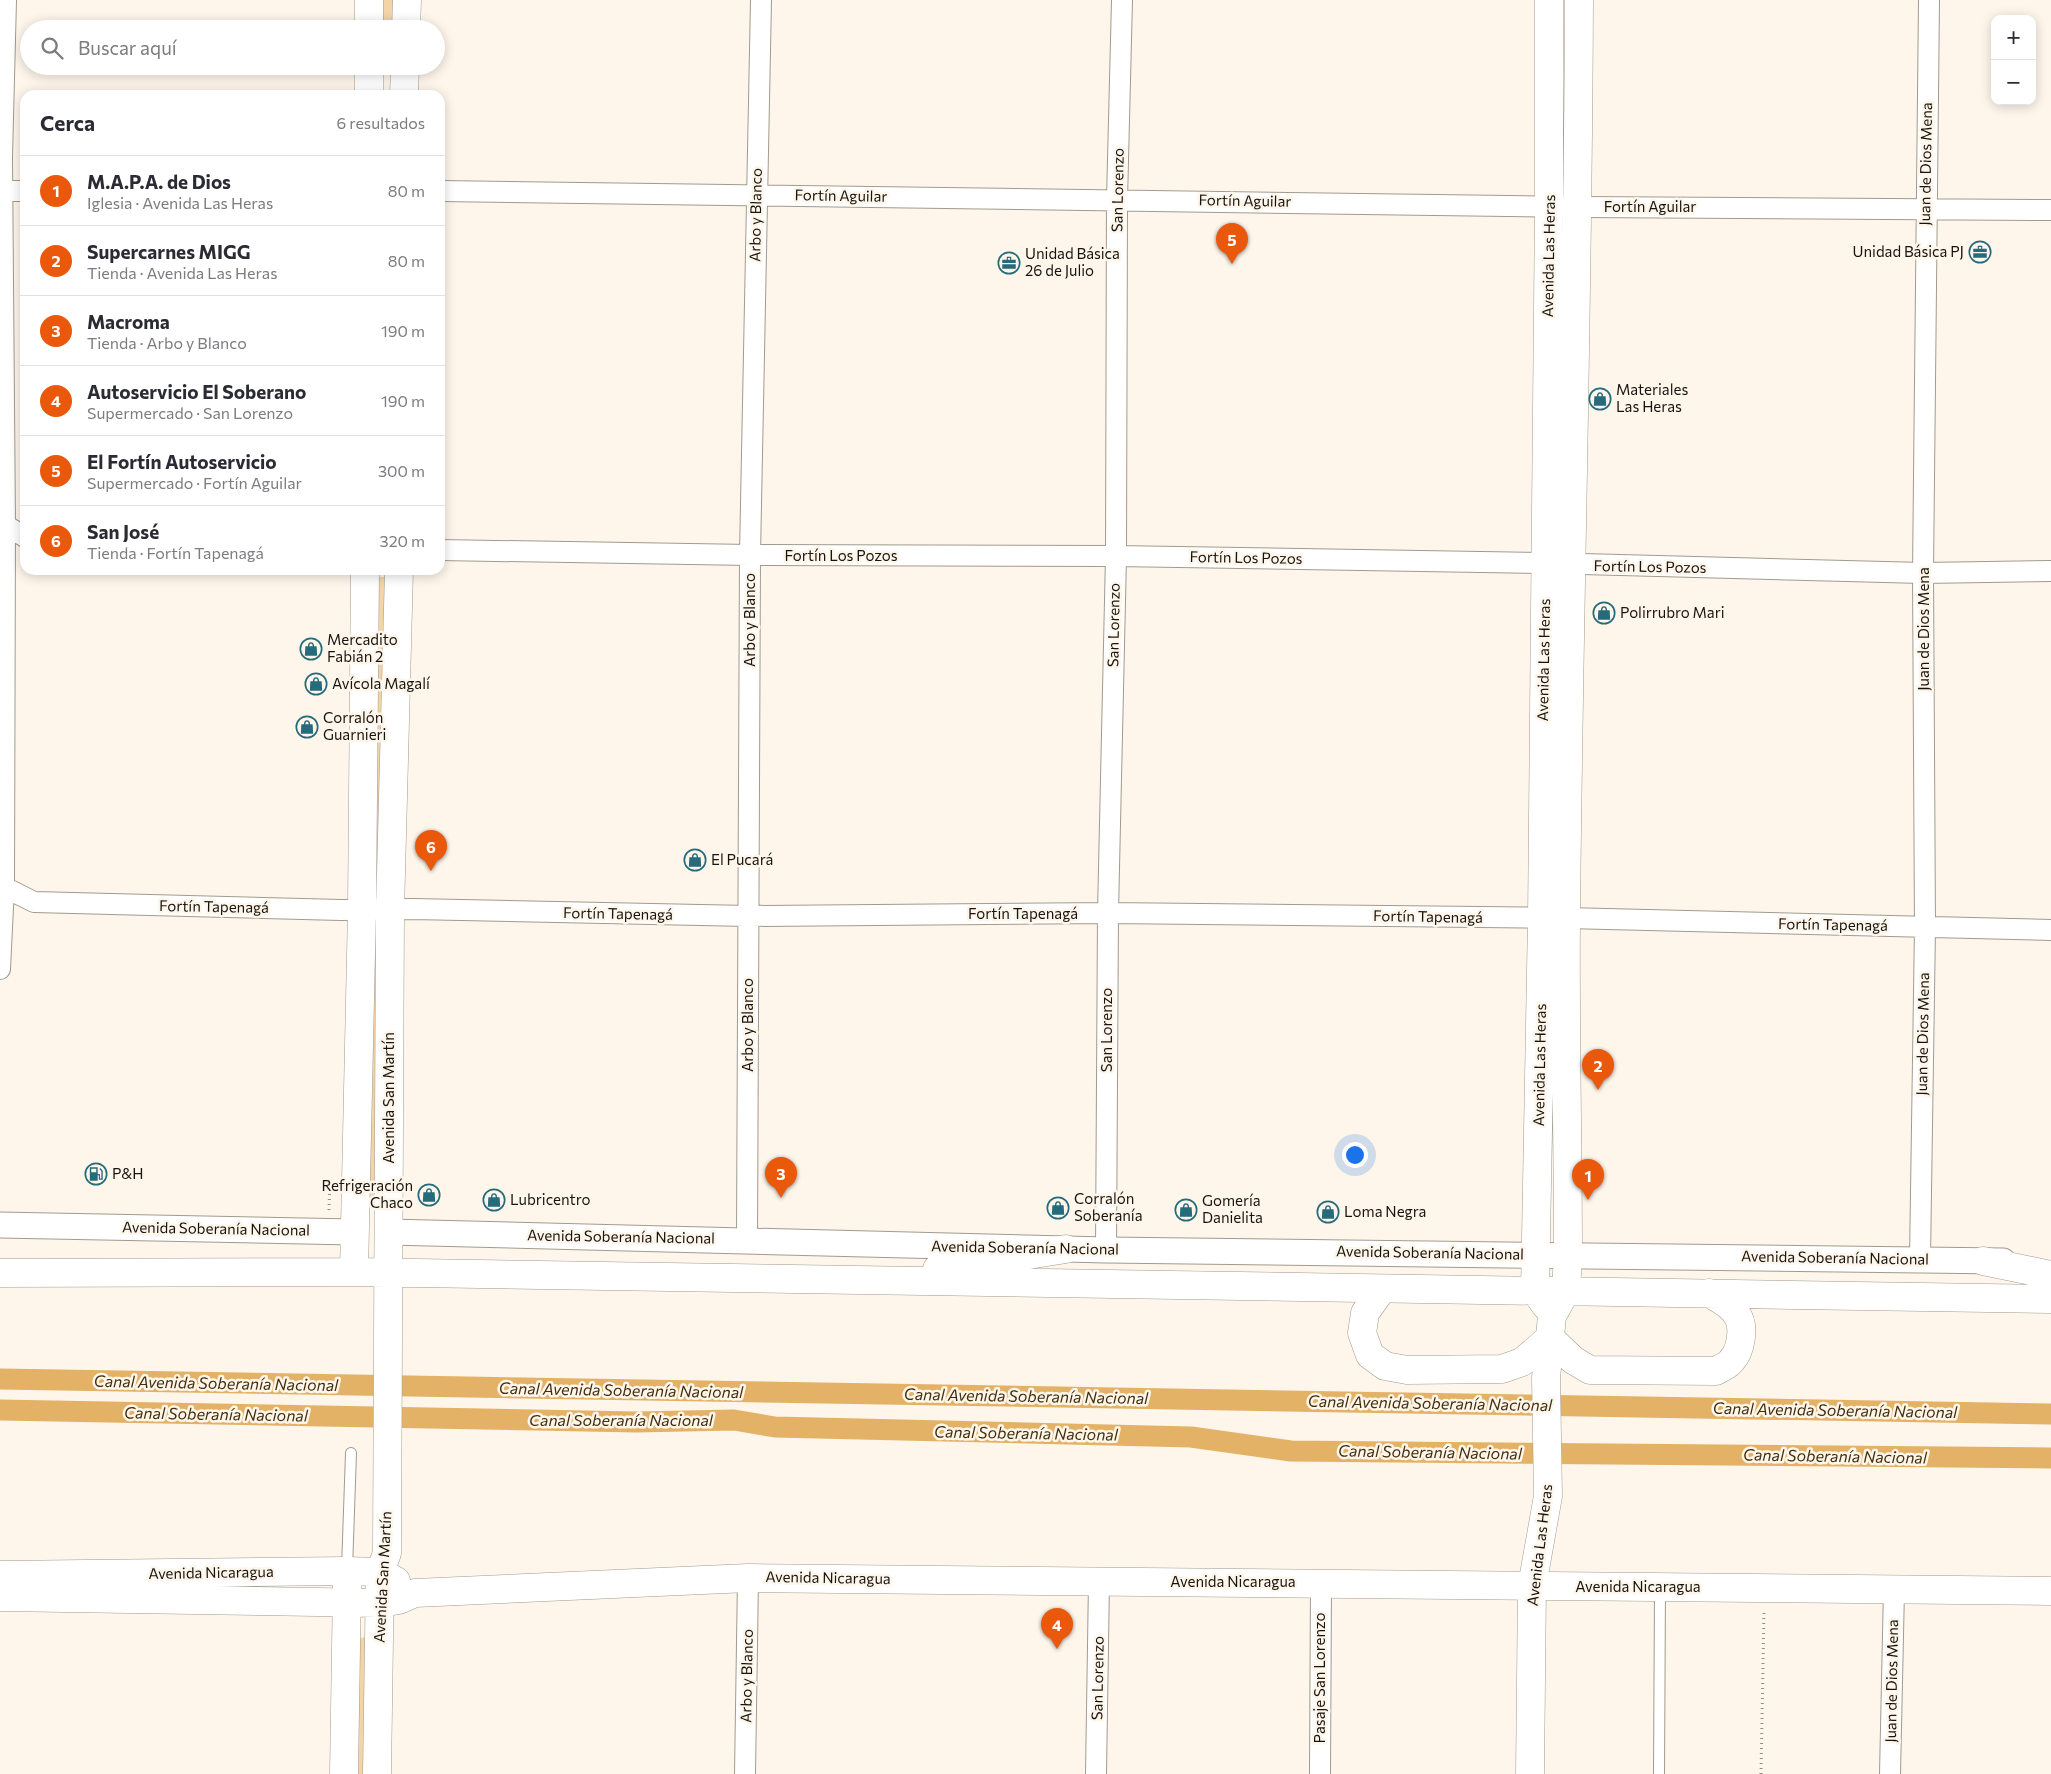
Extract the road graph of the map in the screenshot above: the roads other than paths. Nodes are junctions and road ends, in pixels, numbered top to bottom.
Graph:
1 (6, 0) edge
2 (369, 0) edge
3 (406, 0) edge
4 (762, 0) edge
5 (1122, 0) edge
6 (1549, 0) edge
7 (1579, 0) edge
8 (1929, 0) edge
9 (369, 20) edge
10 (406, 20) edge
11 (369, 75) edge
12 (405, 75) edge
13 (369, 90) edge
14 (404, 90) edge
15 (1, 157) edge
16 (3, 191) junction
17 (20, 191) edge
18 (445, 191) edge
19 (757, 196) junction
20 (1118, 200) junction
21 (1549, 206) junction
22 (1579, 206) junction
23 (1926, 208) junction
24 (2051, 210) edge
25 (3, 524) edge
26 (20, 534) edge
27 (445, 550) edge
28 (750, 556) junction
29 (1116, 556) junction
30 (1558, 564) junction
31 (2051, 570) edge
32 (1923, 573) junction
33 (365, 575) edge
34 (399, 575) edge
35 (2, 886) edge
36 (362, 909) junction
37 (390, 911) junction
38 (1108, 913) junction
39 (748, 916) junction
40 (1554, 918) junction
41 (1925, 927) junction
42 (2051, 930) edge
43 (0, 969) edge
44 (0, 1225) edge
45 (354, 1232) junction
46 (388, 1232) junction
47 (747, 1240) junction
48 (1066, 1249) junction
49 (1106, 1250) junction
50 (1537, 1254) junction
51 (1568, 1255) junction
52 (1920, 1259) junction
53 (1983, 1260) junction
54 (2051, 1262) edge
55 (354, 1272) junction
56 (0, 1273) edge
57 (389, 1273) junction
58 (2051, 1275) edge
59 (862, 1281) junction
60 (1382, 1289) junction
61 (1536, 1291) junction
62 (1566, 1292) junction
63 (1709, 1293) junction
64 (2051, 1299) edge
65 (1551, 1327) junction
66 (351, 1452) dead end
67 (347, 1571) junction
68 (380, 1572) junction
69 (0, 1575) edge
70 (748, 1578) junction
71 (1099, 1581) junction
72 (1321, 1582) junction
73 (1532, 1586) junction
74 (1660, 1587) junction
75 (1894, 1589) junction
76 (2051, 1591) edge
77 (415, 1594) junction
78 (0, 1597) edge
79 (346, 1603) junction
80 (380, 1603) junction
81 (344, 1774) edge
82 (377, 1774) edge
83 (745, 1774) edge
84 (1096, 1774) edge
85 (1320, 1774) edge
86 (1530, 1774) edge
87 (1659, 1774) edge
88 (1890, 1774) edge

1 - 15 street
2 - 9 main road
3 - 10 main road
4 - 19 street, Arbo y Blanco
5 - 20 street, San Lorenzo
6 - 21 main road, Avenida Las Heras
7 - 22 main road, Avenida Las Heras
8 - 23 street, Juan de Dios Mena
11 - 13 main road
12 - 14 main road
15 - 16 street
16 - 17 street
16 - 25 street
18 - 19 street, Fortín Aguilar
19 - 20 street, Fortín Aguilar
19 - 28 street, Arbo y Blanco
20 - 21 street, Fortín Aguilar
20 - 29 street, San Lorenzo
21 - 22 street, Fortín Aguilar
21 - 30 main road, Avenida Las Heras
22 - 23 street, Fortín Aguilar
22 - 30 main road, Avenida Las Heras
23 - 24 street, Fortín Aguilar
23 - 32 street, Juan de Dios Mena
25 - 26 street
25 - 35 street
27 - 28 street, Fortín Los Pozos
28 - 29 street, Fortín Los Pozos
28 - 39 street, Arbo y Blanco
29 - 30 street, Fortín Los Pozos
29 - 38 street, San Lorenzo
30 - 32 street, Fortín Los Pozos
30 - 40 main road, Avenida Las Heras
31 - 32 street, Fortín Los Pozos
32 - 41 street, Juan de Dios Mena
33 - 36 main road, Avenida San Martín
34 - 37 main road, Avenida San Martín
35 - 36 street, Fortín Tapenagá
35 - 43 street
36 - 37 street, Fortín Tapenagá
36 - 45 main road, Avenida San Martín
37 - 39 street, Fortín Tapenagá
37 - 46 main road, Avenida San Martín
38 - 39 street, Fortín Tapenagá
38 - 40 street, Fortín Tapenagá
38 - 49 street, San Lorenzo
39 - 47 street, Arbo y Blanco
40 - 41 street, Fortín Tapenagá
40 - 50 main road, Avenida Las Heras
40 - 51 main road, Avenida Las Heras
41 - 42 street, Fortín Tapenagá
41 - 52 street, Juan de Dios Mena
44 - 45 street, Avenida Soberanía Nacional
45 - 46 main road, Avenida Soberanía Nacional
45 - 55 main road, Avenida San Martín
46 - 47 street, Avenida Soberanía Nacional
46 - 57 main road, Avenida San Martín
47 - 48 street, Avenida Soberanía Nacional
48 - 49 street, Avenida Soberanía Nacional
48 - 59 main road
49 - 50 street, Avenida Soberanía Nacional
50 - 51 street, Avenida Soberanía Nacional
50 - 61 main road, Avenida Las Heras
51 - 52 street, Avenida Soberanía Nacional
51 - 62 main road, Avenida Las Heras
52 - 53 street, Avenida Soberanía Nacional
53 - 54 street, Avenida Soberanía Nacional
53 - 58 main road
55 - 56 main road
55 - 57 main road
57 - 59 main road
57 - 68 main road, Avenida San Martín
59 - 60 main road
60 - 61 main road
60 - 65 main road
61 - 62 main road
61 - 65 main road
62 - 63 main road
62 - 65 main road, Avenida Las Heras
63 - 64 main road
63 - 65 main road
65 - 73 main road, Avenida Las Heras
66 - 67 lane
67 - 68 main road, Avenida Nicaragua
67 - 69 main road, Avenida Nicaragua
67 - 79 main road
68 - 77 main road
68 - 80 main road, Avenida San Martín
70 - 71 main road, Avenida Nicaragua
70 - 77 main road, Avenida Nicaragua
70 - 83 street, Arbo y Blanco
71 - 72 main road, Avenida Nicaragua
71 - 84 street, San Lorenzo
72 - 73 main road, Avenida Nicaragua
72 - 85 street, Pasaje San Lorenzo
73 - 74 main road, Avenida Nicaragua
73 - 86 main road, Avenida Las Heras
74 - 75 main road, Avenida Nicaragua
74 - 87 lane
75 - 76 main road, Avenida Nicaragua
75 - 88 street, Juan de Dios Mena
77 - 80 main road, Avenida Nicaragua
78 - 79 main road, Avenida Nicaragua
79 - 80 main road, Avenida Nicaragua
79 - 81 main road
80 - 82 main road, Avenida San Martín

